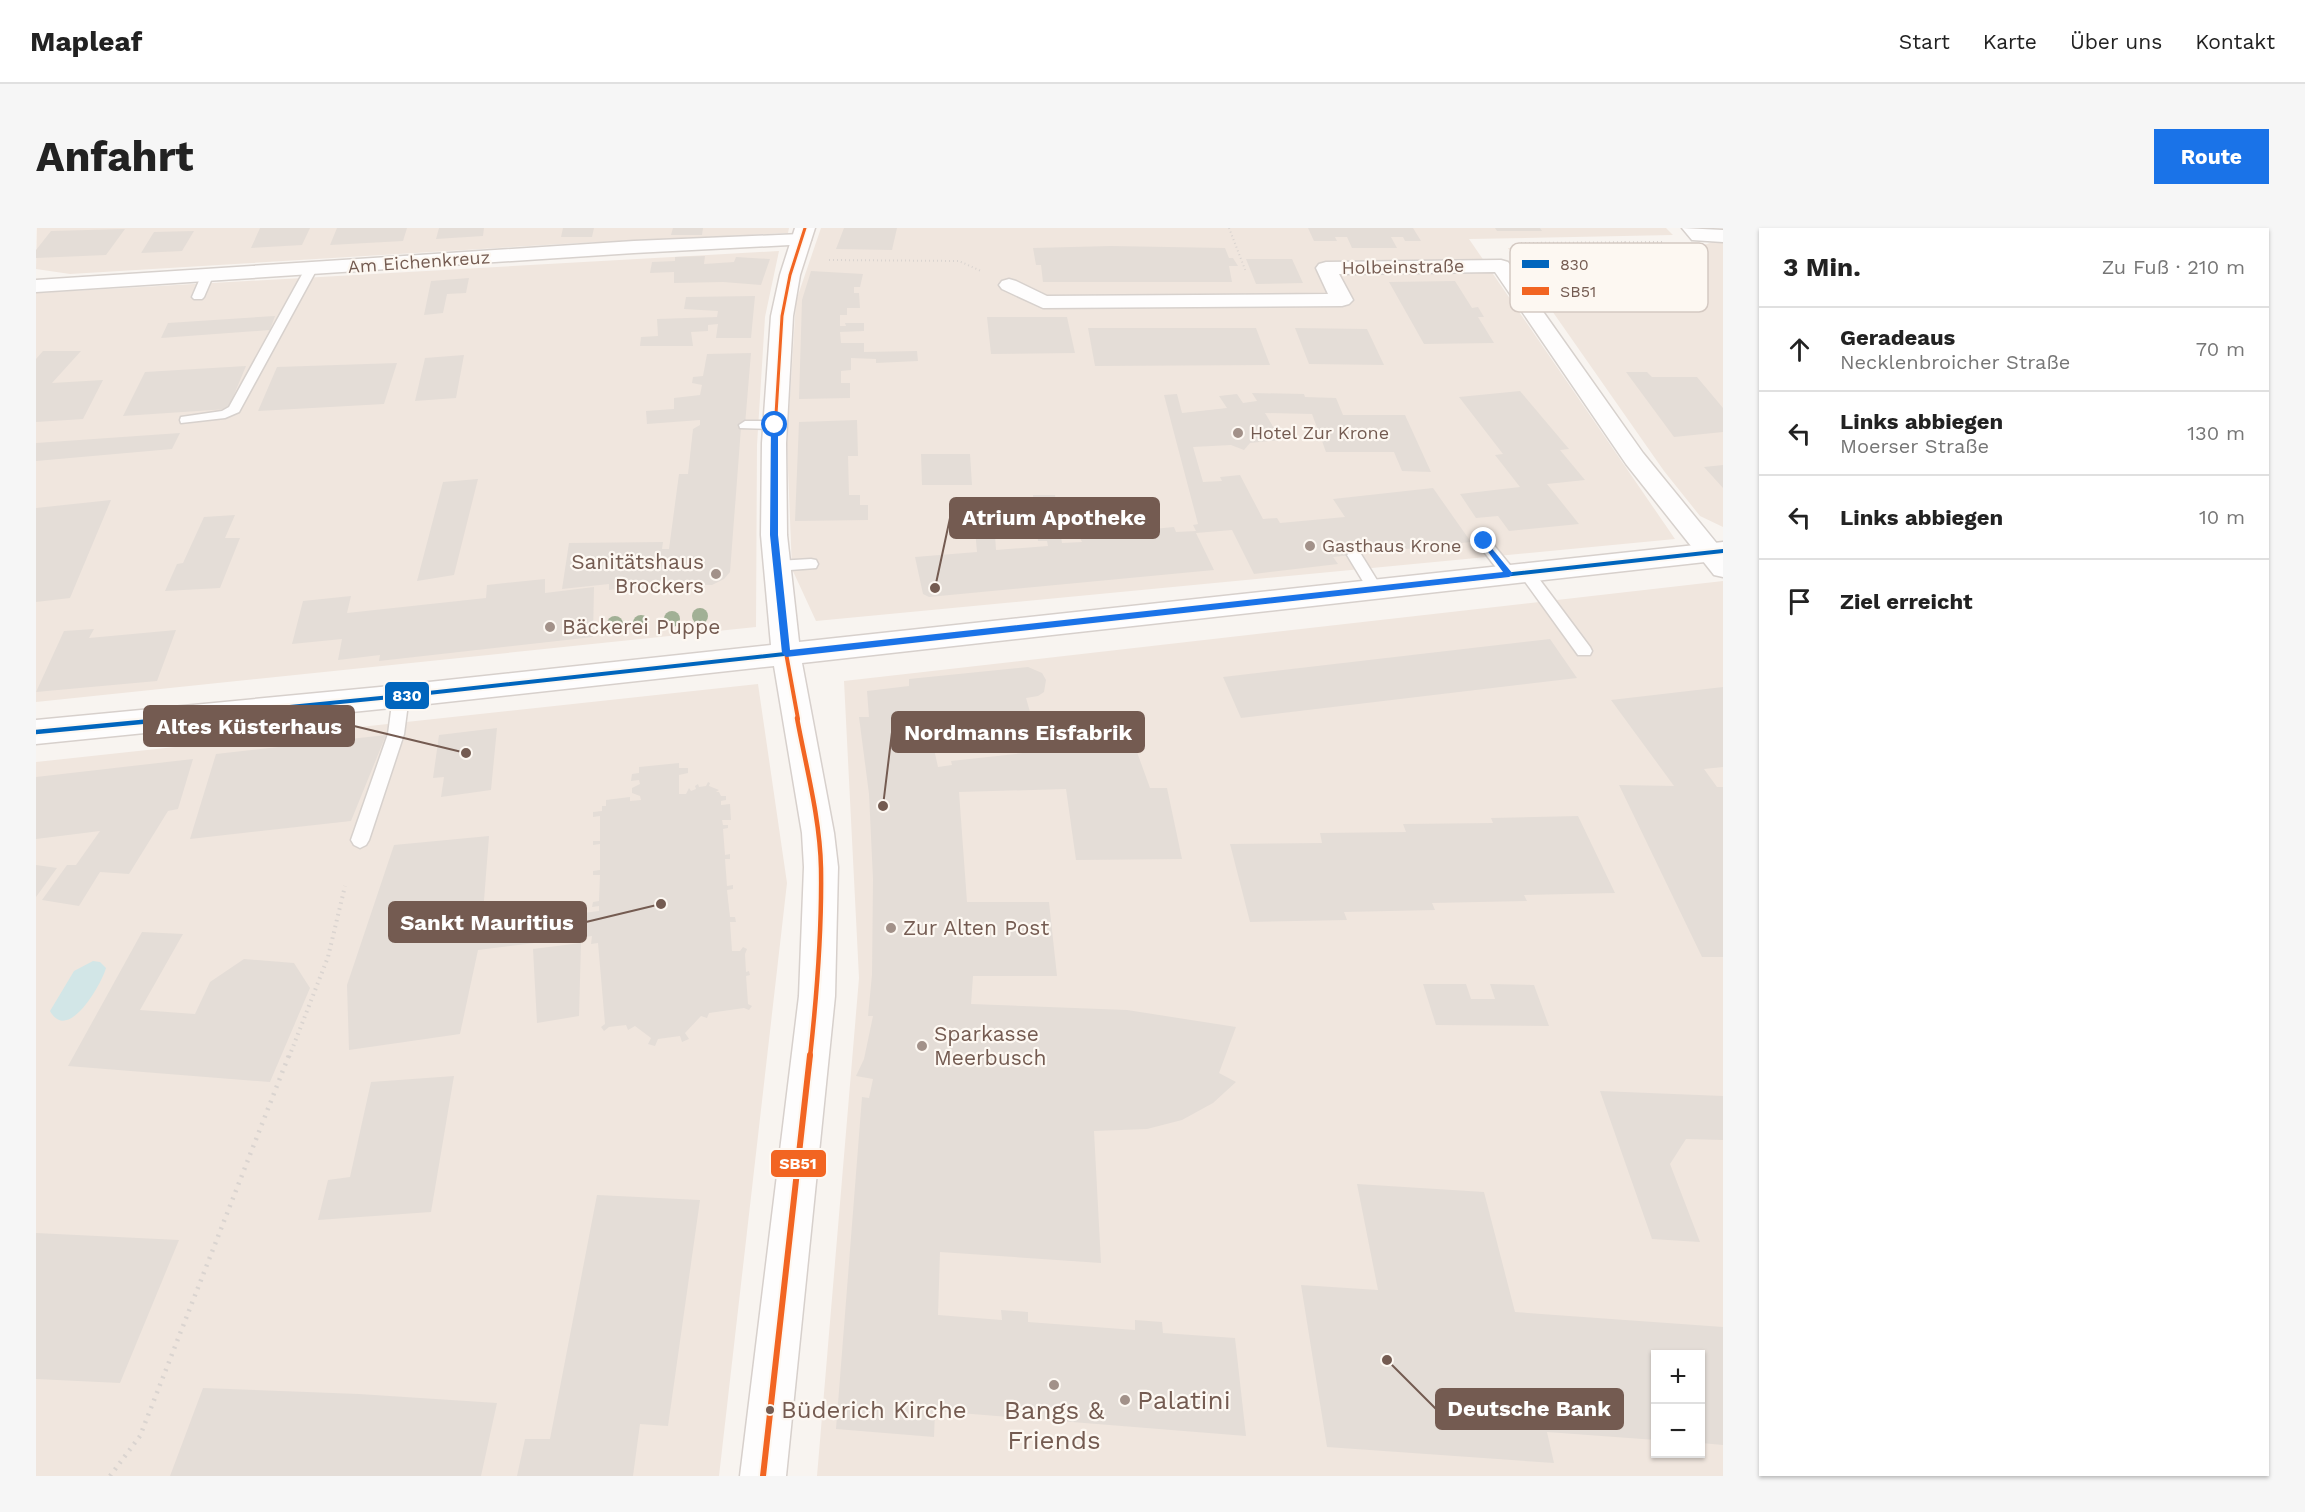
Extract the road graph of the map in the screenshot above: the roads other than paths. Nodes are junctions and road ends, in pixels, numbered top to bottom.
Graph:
1 (1695, 232) edge
2 (1723, 236) edge
3 (635, 238) edge
4 (800, 243) edge
5 (311, 269) junction
6 (207, 276) junction
7 (1510, 279) edge
8 (1009, 285) road end
9 (36, 286) edge
10 (198, 297) dead end
11 (1532, 312) edge
12 (186, 420) dead end
13 (745, 425) dead end
14 (775, 425) junction
15 (1484, 541) dead end
16 (1354, 555) dead end
17 (1718, 557) edge
18 (811, 564) dead end
19 (777, 566) junction
20 (1517, 573) junction
21 (1375, 589) junction
22 (1584, 651) dead end
23 (786, 653) junction
24 (401, 696) junction
25 (36, 732) edge
26 (360, 840) dead end
27 (763, 1476) edge

1 - 2 main road
3 - 4 main road, Am Eichenkreuz
3 - 5 main road, Am Eichenkreuz
4 - 14 main road
5 - 6 main road, Am Eichenkreuz
5 - 12 lane
6 - 9 main road, Am Eichenkreuz
6 - 10 lane
7 - 8 main road, Holbeinstraße
11 - 17 main road
13 - 14 lane
14 - 19 main road
15 - 20 lane
16 - 21 lane
17 - 20 main road
18 - 19 lane
19 - 23 main road
20 - 21 main road
20 - 22 lane
21 - 23 main road
23 - 24 main road
23 - 27 main road
24 - 25 main road
24 - 26 lane

